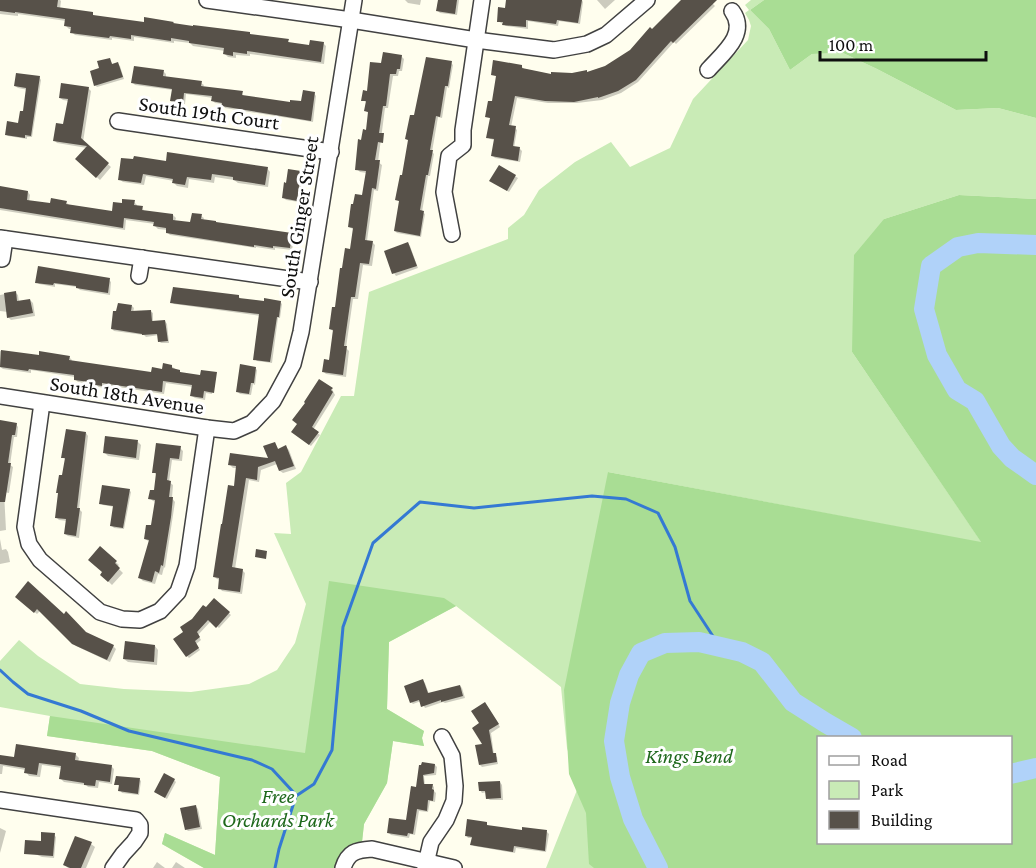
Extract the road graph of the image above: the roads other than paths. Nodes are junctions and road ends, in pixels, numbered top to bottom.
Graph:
1 (207, 0) edge
2 (354, 0) edge
3 (482, 0) edge
4 (647, 0) edge
5 (732, 11) dead end
6 (351, 20) junction
7 (476, 40) junction
8 (708, 70) dead end
9 (118, 121) dead end
10 (331, 152) junction
11 (452, 234) dead end
12 (3, 239) edge
13 (142, 258) junction
14 (2, 259) dead end
15 (139, 276) dead end
16 (310, 282) junction
17 (0, 396) edge
18 (42, 403) junction
19 (248, 425) joint
20 (207, 428) junction
21 (442, 737) dead end
22 (0, 800) edge
23 (425, 865) edge
24 (113, 868) edge
25 (343, 868) edge
26 (454, 868) edge

1 - 6 street
2 - 6 street, South Ginger Street
3 - 7 street
4 - 7 street
5 - 8 street
6 - 7 street
6 - 10 street, South Ginger Street
7 - 11 street
9 - 10 street, South 19th Court
10 - 16 street, South Ginger Street
12 - 13 street
12 - 14 street
13 - 15 street
13 - 16 street
16 - 19 street, South Ginger Street
17 - 18 street, South 18th Avenue
18 - 20 street, South 18th Avenue
18 - 20 street
19 - 20 street, South 18th Avenue
21 - 23 street
22 - 24 street
23 - 25 street
23 - 26 street

